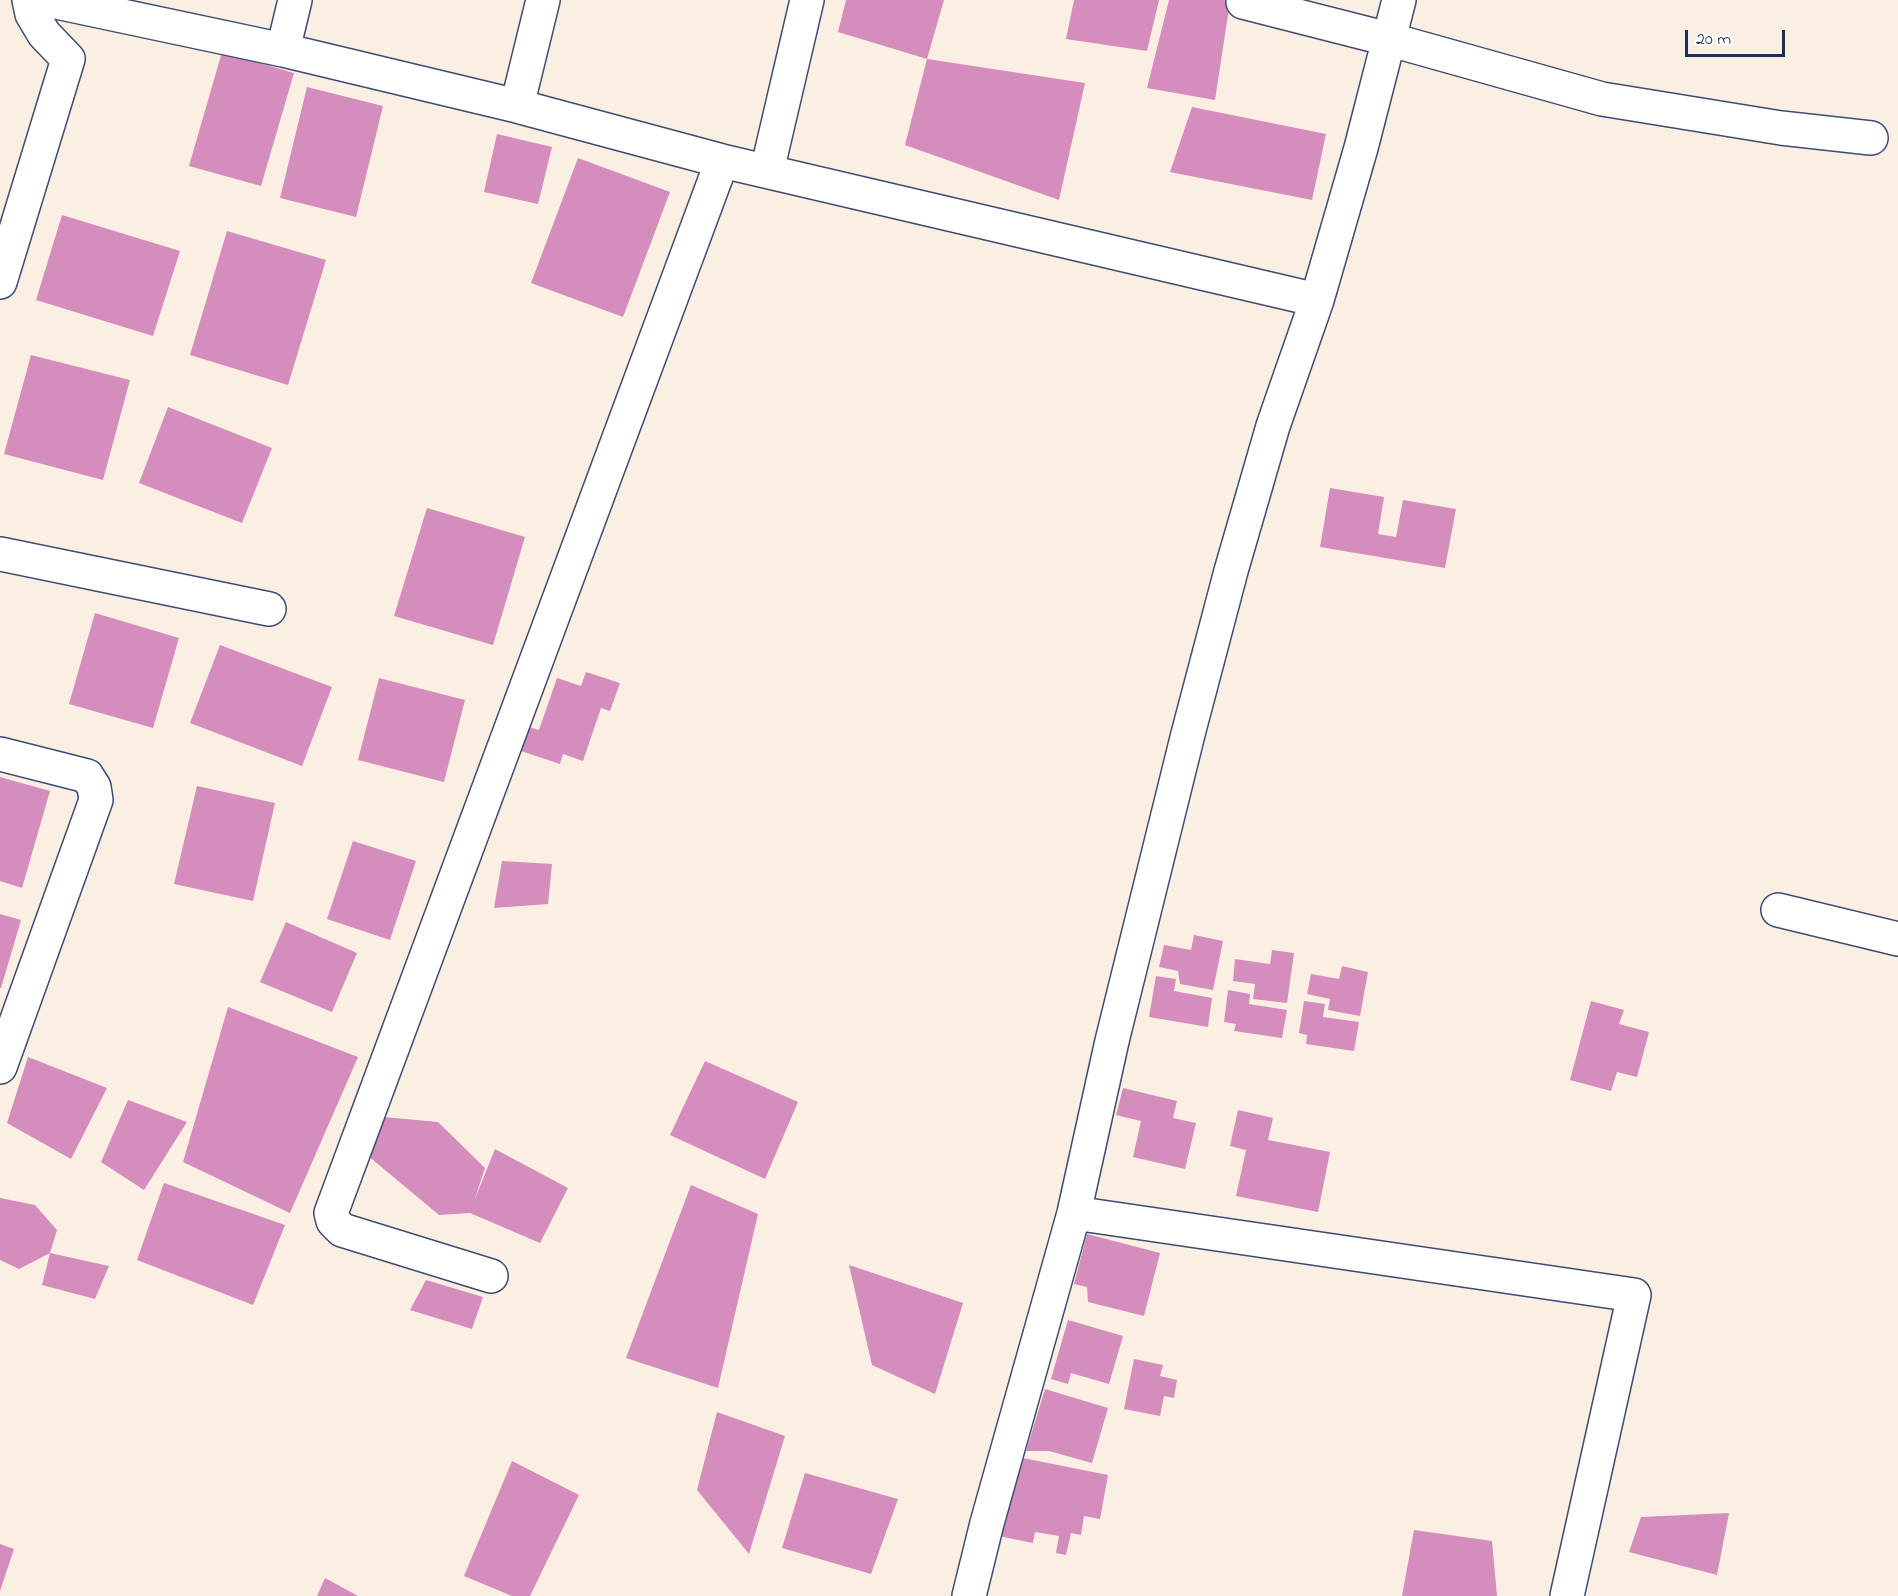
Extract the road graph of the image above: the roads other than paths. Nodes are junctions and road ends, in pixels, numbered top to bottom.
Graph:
1 (29, 0) edge
2 (47, 0) edge
3 (295, 0) edge
4 (543, 0) edge
5 (807, 0) edge
6 (1399, 0) edge
7 (1243, 2) dead end
8 (1388, 39) junction
9 (283, 50) junction
10 (517, 106) junction
11 (1871, 138) dead end
12 (722, 161) junction
13 (767, 171) junction
14 (0, 282) edge
15 (1317, 300) junction
16 (0, 554) edge
17 (269, 609) dead end
18 (0, 754) edge
19 (1778, 910) dead end
20 (1898, 939) edge
21 (0, 1067) edge
22 (1074, 1213) junction
23 (490, 1276) dead end
24 (969, 1596) edge
25 (1567, 1596) edge

1 - 14 street
2 - 9 street
3 - 9 street
4 - 10 street
5 - 13 street
6 - 8 street
7 - 8 street
8 - 11 street
8 - 15 street
9 - 10 street
10 - 12 street
12 - 13 street
12 - 23 street
13 - 15 street
15 - 22 street
16 - 17 street
18 - 21 street
19 - 20 street
22 - 24 street
22 - 25 street

